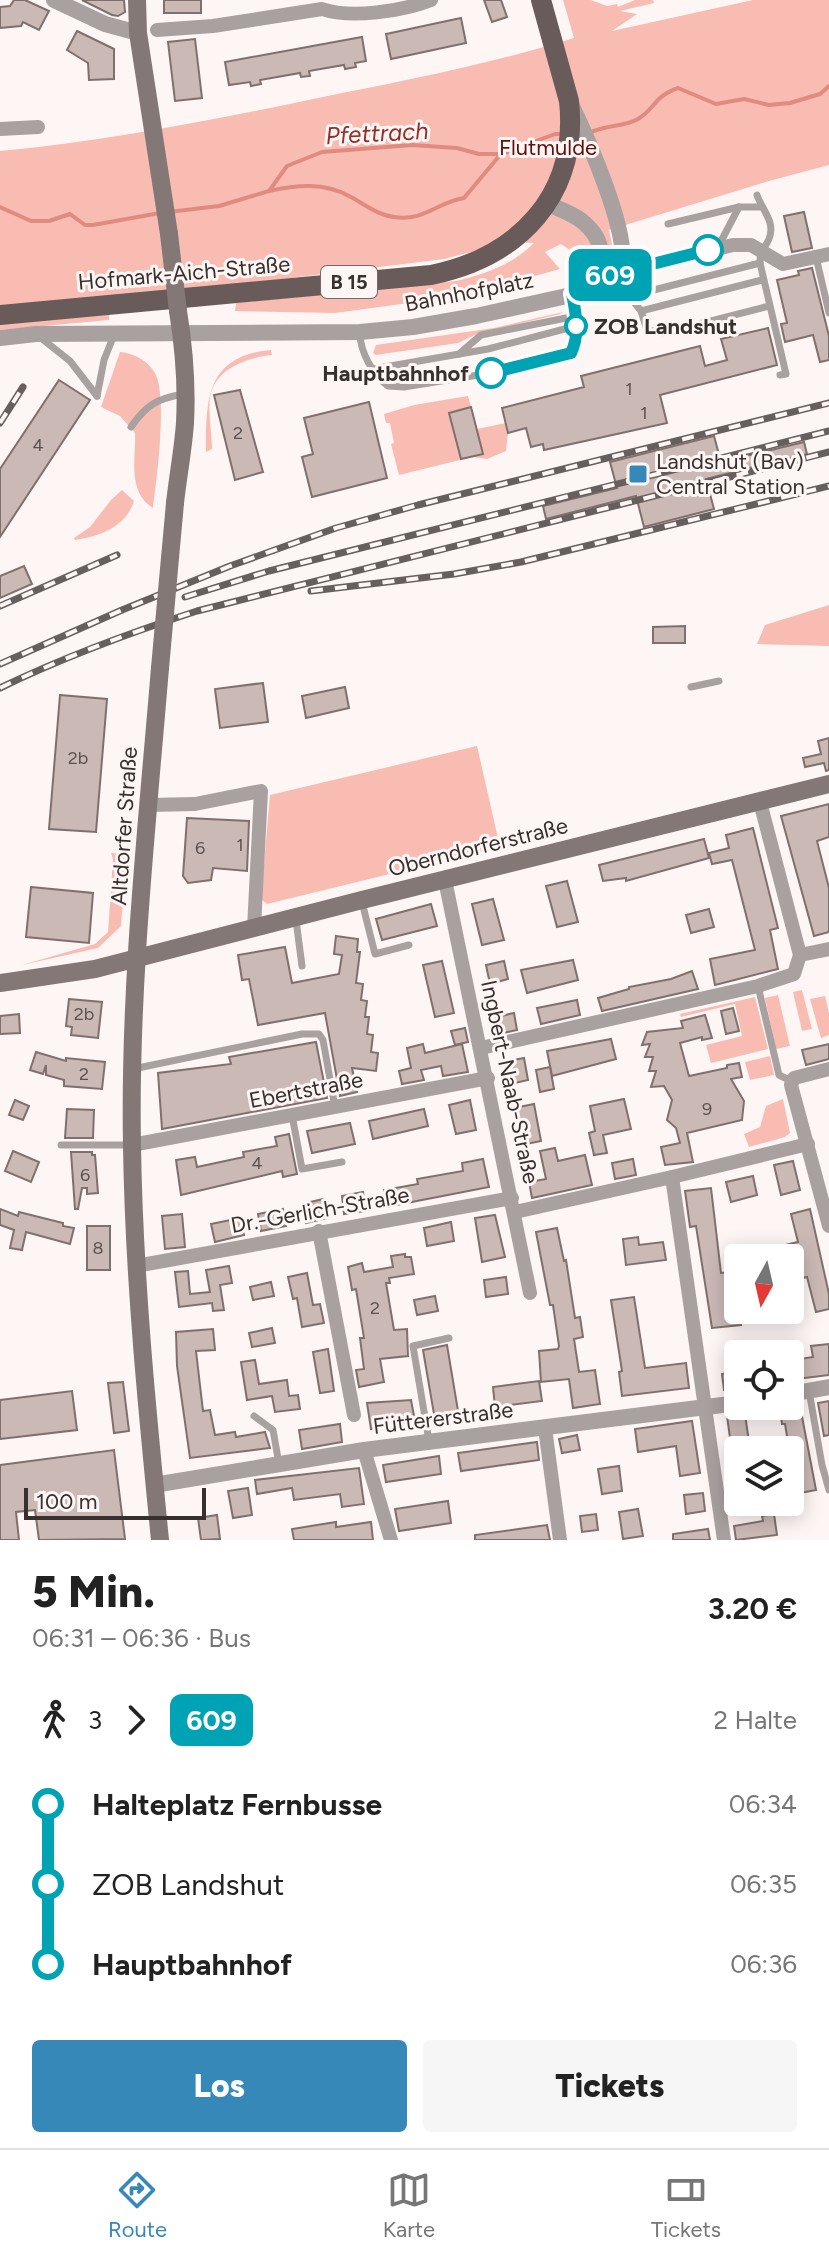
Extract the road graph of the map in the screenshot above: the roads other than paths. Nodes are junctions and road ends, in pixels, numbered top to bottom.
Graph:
1 (54, 0) edge
2 (137, 0) edge
3 (431, 0) edge
4 (541, 0) edge
5 (321, 5) edge
6 (148, 32) junction
7 (569, 101) junction
8 (38, 127) dead end
9 (0, 129) edge
10 (757, 195) dead end
11 (547, 203) junction
12 (739, 207) junction
13 (760, 207) junction
14 (668, 224) dead end
15 (718, 247) junction
16 (822, 255) edge
17 (760, 256) junction
18 (608, 275) junction
19 (762, 280) junction
20 (572, 294) junction
21 (630, 296) junction
22 (769, 306) junction
23 (641, 311) junction
24 (829, 313) edge
25 (0, 315) edge
26 (576, 316) junction
27 (576, 326) junction
28 (360, 332) junction
29 (36, 334) junction
30 (182, 334) junction
31 (114, 335) junction
32 (0, 338) edge
33 (459, 354) junction
34 (373, 369) junction
35 (780, 375) dead end
36 (186, 393) junction
37 (131, 427) dead end
38 (719, 681) dead end
39 (691, 687) dead end
40 (829, 784) edge
41 (760, 802) junction
42 (149, 805) junction
43 (445, 880) junction
44 (362, 900) junction
45 (296, 918) junction
46 (254, 928) junction
47 (409, 945) dead end
48 (829, 949) edge
49 (800, 955) junction
50 (139, 958) junction
51 (302, 966) dead end
52 (0, 983) edge
53 (758, 986) junction
54 (481, 1048) junction
55 (133, 1069) junction
56 (829, 1069) edge
57 (488, 1078) junction
58 (791, 1081) junction
59 (335, 1107) junction
60 (292, 1115) junction
61 (808, 1144) junction
62 (61, 1145) dead end
63 (132, 1145) junction
64 (342, 1162) dead end
65 (672, 1177) junction
66 (513, 1205) junction
67 (829, 1226) edge
68 (319, 1231) junction
69 (136, 1266) junction
70 (530, 1293) dead end
71 (449, 1338) dead end
72 (829, 1387) edge
73 (809, 1391) junction
74 (804, 1392) edge
75 (724, 1405) edge
76 (705, 1408) junction
77 (354, 1415) dead end
78 (254, 1416) dead end
79 (545, 1428) junction
80 (430, 1443) junction
81 (364, 1450) junction
82 (279, 1464) junction
83 (154, 1485) junction
84 (829, 1490) edge
85 (160, 1540) edge
86 (391, 1540) edge
87 (560, 1540) edge
88 (724, 1540) edge

1 - 6 street
2 - 6 main road, Altdorfer Straße
3 - 5 street
4 - 7 main road, B 15
5 - 6 street
6 - 30 main road, Altdorfer Straße, bridge
7 - 11 main road, B 15
7 - 18 street
8 - 9 street
10 - 13 lane
11 - 18 street
11 - 25 main road, Hofmark-Aich-Straße / B 15
12 - 13 lane
12 - 14 lane
12 - 15 lane
13 - 17 lane
15 - 17 street
15 - 18 street
16 - 17 street
16 - 24 lane
17 - 19 lane
17 - 21 lane
18 - 20 street
18 - 20 street, Bahnhofplatz
18 - 21 lane
19 - 22 lane
19 - 23 lane
20 - 26 lane
20 - 28 street, Bahnhofplatz
21 - 23 lane
22 - 23 lane
22 - 35 lane
26 - 27 lane
26 - 33 lane
27 - 33 lane
27 - 34 lane
28 - 30 street, Bahnhofplatz
28 - 34 lane
29 - 31 street
29 - 31 lane
29 - 32 street
30 - 31 street
30 - 36 main road, Altdorfer Straße
33 - 34 lane
36 - 37 lane
36 - 42 main road, Altdorfer Straße, bridge
38 - 39 lane
40 - 41 main road, Oberndorferstraße
41 - 43 main road, Oberndorferstraße
41 - 49 street
42 - 46 street
42 - 50 main road, Altdorfer Straße
43 - 44 main road, Oberndorferstraße
43 - 54 street, Ingbert-Naab-Straße
44 - 45 main road, Oberndorferstraße
44 - 47 lane
45 - 46 main road, Oberndorferstraße
45 - 51 lane
46 - 50 main road, Oberndorferstraße
48 - 49 street
49 - 53 street
50 - 52 main road, Oberndorferstraße
50 - 55 main road, Altdorfer Straße
53 - 54 street
53 - 58 lane
54 - 57 street, Ingbert-Naab-Straße
55 - 59 lane
55 - 63 main road, Altdorfer Straße
56 - 58 street
57 - 59 street, Ebertstraße
57 - 66 street, Ingbert-Naab-Straße
58 - 61 street
59 - 60 street, Ebertstraße
60 - 63 street, Ebertstraße
60 - 64 lane
61 - 65 street, Dr.-Gerlich-Straße
61 - 67 street
62 - 63 lane
63 - 69 main road, Altdorfer Straße
65 - 66 street, Dr.-Gerlich-Straße
65 - 76 street
66 - 68 street, Dr.-Gerlich-Straße
66 - 70 street, Ingbert-Naab-Straße
68 - 69 street, Dr.-Gerlich-Straße
68 - 77 street
69 - 83 main road, Altdorfer Straße
71 - 80 lane
72 - 73 street
73 - 74 street
73 - 84 lane
75 - 76 street, Füttererstraße
76 - 79 street, Füttererstraße
76 - 88 street
78 - 82 lane
79 - 80 street, Füttererstraße
79 - 87 street
80 - 81 street, Füttererstraße
81 - 82 street, Füttererstraße
81 - 86 street
82 - 83 street, Füttererstraße
83 - 85 main road, Altdorfer Straße

